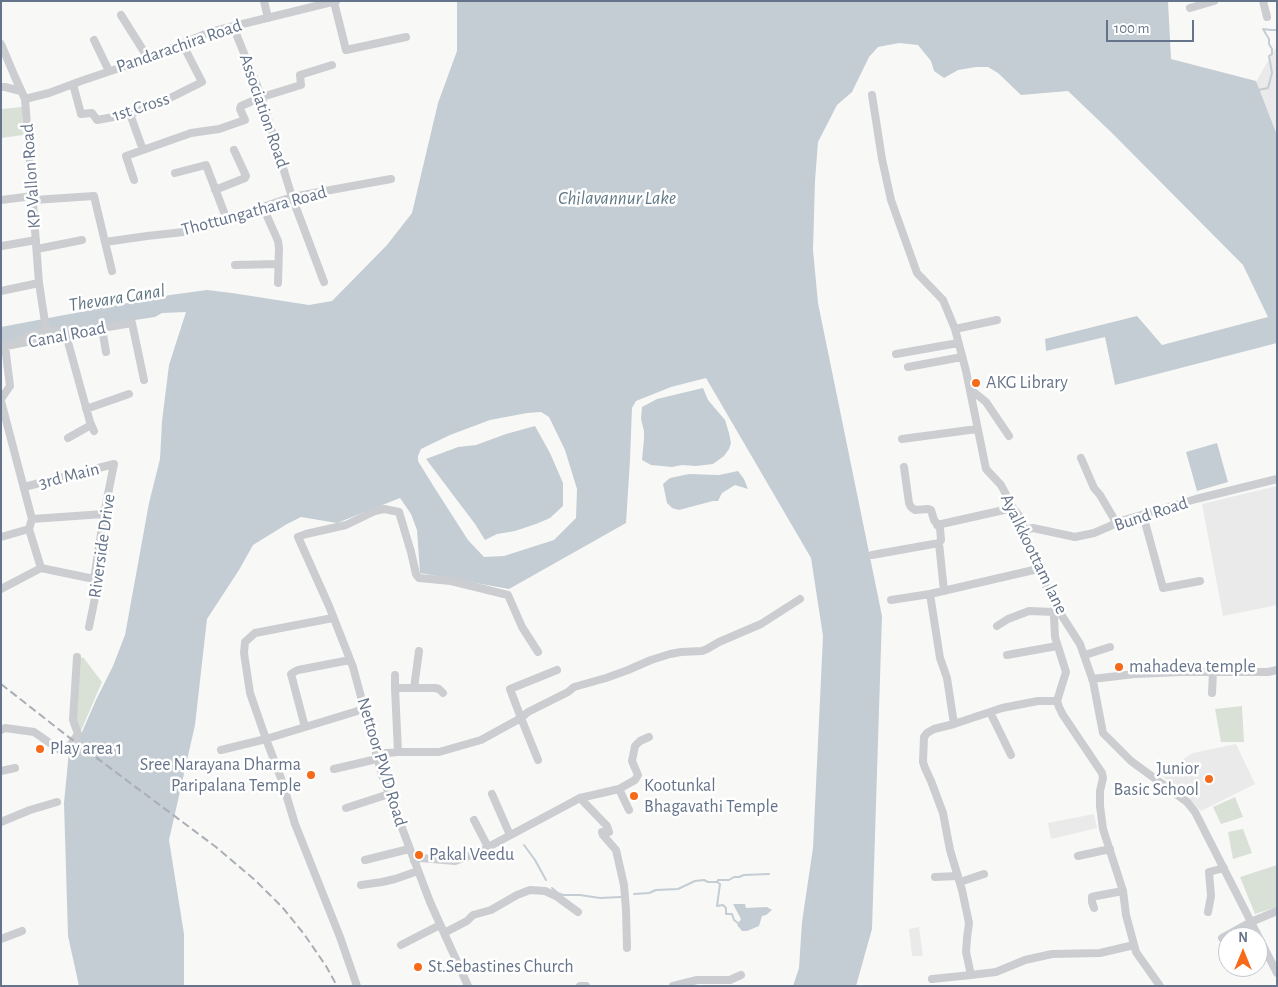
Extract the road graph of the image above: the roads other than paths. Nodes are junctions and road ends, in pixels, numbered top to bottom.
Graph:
1 (264, 1) edge
2 (292, 1) edge
3 (1214, 1) edge
4 (1263, 1) edge
5 (335, 2) edge
6 (309, 4) edge
7 (1190, 8) dead end
8 (294, 11) junction
9 (121, 15) dead end
10 (1267, 17) dead end
11 (268, 18) junction
12 (233, 26) junction
13 (406, 37) dead end
14 (94, 40) dead end
15 (182, 43) junction
16 (1, 44) edge
17 (148, 58) junction
18 (332, 65) dead end
19 (109, 71) junction
20 (15, 77) junction
21 (73, 84) junction
22 (3, 87) edge
23 (21, 91) junction
24 (872, 95) dead end
25 (262, 97) junction
26 (25, 99) junction
27 (130, 114) junction
28 (143, 150) junction
29 (234, 150) dead end
30 (175, 173) dead end
31 (391, 178) dead end
32 (134, 180) dead end
33 (215, 190) junction
34 (292, 197) junction
35 (33, 198) junction
36 (1, 200) edge
37 (263, 207) junction
38 (227, 220) junction
39 (82, 240) dead end
40 (105, 242) junction
41 (36, 245) junction
42 (2, 246) dead end
43 (278, 264) junction
44 (235, 265) dead end
45 (112, 270) dead end
46 (324, 282) dead end
47 (39, 283) junction
48 (278, 283) dead end
49 (1, 291) edge
50 (997, 320) dead end
51 (102, 328) junction
52 (46, 329) junction
53 (955, 329) junction
54 (66, 335) junction
55 (958, 342) junction
56 (16, 344) junction
57 (3, 347) edge
58 (106, 352) dead end
59 (896, 354) dead end
60 (962, 357) junction
61 (908, 367) dead end
62 (144, 380) dead end
63 (970, 389) junction
64 (129, 394) dead end
65 (1, 400) edge
66 (86, 409) junction
67 (977, 429) junction
68 (1010, 436) dead end
69 (68, 438) dead end
70 (902, 439) dead end
71 (1081, 458) dead end
72 (114, 464) joint
73 (904, 467) dead end
74 (1277, 479) edge
75 (24, 487) junction
76 (1012, 508) junction
77 (104, 514) junction
78 (1143, 515) junction
79 (32, 519) junction
80 (1117, 524) junction
81 (938, 525) junction
82 (29, 529) junction
83 (1024, 530) junction
84 (1, 537) edge
85 (940, 543) junction
86 (872, 555) dead end
87 (41, 568) junction
88 (1038, 569) junction
89 (94, 579) junction
90 (1200, 581) dead end
91 (1, 589) edge
92 (944, 591) junction
93 (930, 594) junction
94 (800, 599) dead end
95 (891, 600) dead end
96 (1055, 608) junction
97 (333, 618) junction
98 (998, 626) dead end
99 (89, 627) dead end
100 (1057, 646) junction
101 (1110, 647) dead end
102 (419, 652) dead end
103 (538, 652) dead end
104 (1007, 655) dead end
105 (1085, 655) junction
106 (77, 657) dead end
107 (350, 660) junction
108 (558, 670) dead end
109 (1277, 670) edge
110 (1213, 672) junction
111 (395, 675) dead end
112 (1092, 679) junction
113 (395, 688) junction
114 (414, 688) junction
115 (443, 693) dead end
116 (1212, 693) dead end
117 (1058, 701) junction
118 (364, 709) junction
119 (990, 712) junction
120 (521, 718) junction
121 (954, 724) junction
122 (305, 727) junction
123 (1, 730) edge
124 (649, 737) dead end
125 (266, 739) junction
126 (221, 750) dead end
127 (398, 752) junction
128 (1011, 755) dead end
129 (376, 756) junction
130 (538, 760) dead end
131 (15, 768) dead end
132 (334, 768) dead end
133 (1, 771) edge
134 (619, 789) junction
135 (389, 794) junction
136 (492, 794) dead end
137 (580, 798) junction
138 (57, 802) dead end
139 (346, 808) dead end
140 (629, 810) dead end
141 (474, 820) dead end
142 (1, 822) edge
143 (510, 835) junction
144 (488, 847) junction
145 (409, 849) junction
146 (1110, 849) junction
147 (1078, 856) dead end
148 (365, 860) dead end
149 (414, 861) junction
150 (1224, 868) junction
151 (418, 871) junction
152 (984, 874) dead end
153 (935, 877) dead end
154 (959, 879) junction
155 (361, 884) dead end
156 (1123, 892) junction
157 (1094, 908) dead end
158 (1277, 911) edge
159 (578, 912) dead end
160 (1208, 912) dead end
161 (1251, 922) junction
162 (440, 925) junction
163 (1242, 927) edge
164 (22, 931) dead end
165 (444, 933) junction
166 (1, 939) edge
167 (401, 945) dead end
168 (1134, 945) junction
169 (627, 948) dead end
170 (1277, 973) edge
171 (741, 975) dead end
172 (971, 975) junction
173 (932, 979) dead end
174 (357, 986) edge
175 (468, 986) edge
176 (580, 986) edge
177 (586, 986) edge
178 (673, 986) edge
179 (1160, 986) edge

1 - 11 street
2 - 8 street
3 - 7 street
4 - 10 street
5 - 6 street, Pandarachira Road
5 - 13 street
6 - 8 street, Pandarachira Road
8 - 11 street, Pandarachira Road
9 - 17 street
11 - 12 street, Pandarachira Road
12 - 15 street, Pandarachira Road
12 - 25 street, Association Road
14 - 19 street
15 - 17 street, Pandarachira Road
15 - 27 street, 1st Cross
16 - 20 street, KP Vallon Road
17 - 19 street, Pandarachira Road
18 - 25 street
19 - 21 street, Pandarachira Road
20 - 22 street
20 - 23 street, KP Vallon Road
21 - 26 street, Pandarachira Road
21 - 27 street, 1st Cross
22 - 23 street
23 - 26 street, KP Vallon Road
24 - 53 street, Ayalkkoottam lane
25 - 28 street
25 - 34 street, Association Road
26 - 35 street, KP Vallon Road
27 - 28 street
28 - 32 street
29 - 33 street
30 - 33 street
31 - 34 street, Thottungathara Road
33 - 38 street
34 - 37 street, Thottungathara Road
34 - 46 street, Association Road
35 - 36 street
35 - 40 street
35 - 41 street, KP Vallon Road
37 - 38 street, Thottungathara Road
37 - 43 street
38 - 40 street, Thottungathara Road
39 - 41 street
40 - 45 street
41 - 42 street
41 - 47 street, KP Vallon Road
43 - 44 street
43 - 48 street
47 - 49 street
47 - 52 street, KP Vallon Road
50 - 53 street
51 - 54 street, Canal Road
51 - 58 street
51 - 62 street, Canal Road
52 - 54 street
52 - 56 street
53 - 55 street, Ayalkkoottam lane
54 - 56 street, Canal Road
54 - 66 street
55 - 59 street
55 - 60 street, Ayalkkoottam lane
56 - 57 street, Canal Road
57 - 65 street
60 - 61 street
60 - 63 street, Ayalkkoottam lane
63 - 67 street, Ayalkkoottam lane
63 - 68 street
64 - 66 street
65 - 75 street
66 - 69 street
67 - 70 street
67 - 76 street, Ayalkkoottam lane
71 - 80 street
72 - 75 street, 3rd Main
72 - 77 street, Riverside Drive
73 - 81 street
74 - 78 street, Bund Road
75 - 79 street
76 - 81 street
76 - 83 street, Ayalkkoottam lane
77 - 79 street
77 - 89 street, Riverside Drive
78 - 80 street, Bund Road
78 - 90 street
79 - 82 street
80 - 83 street, Bund Road
81 - 85 street
82 - 84 street
82 - 87 street
83 - 88 street, Ayalkkoottam lane
85 - 86 street
85 - 92 street
87 - 89 street
87 - 91 street
88 - 92 street
88 - 96 street, Ayalkkoottam lane
89 - 99 street, Riverside Drive
92 - 93 street
93 - 95 street
93 - 121 street
94 - 120 street
96 - 98 street
96 - 100 street
96 - 105 street, Ayalkkoottam lane
97 - 103 street, Nettoor PWD Road
97 - 107 street, Nettoor PWD Road
97 - 125 street
100 - 104 street
100 - 117 street
101 - 105 street
102 - 114 street
105 - 112 street, Ayalkkoottam lane
106 - 123 street
107 - 118 street, Nettoor PWD Road
107 - 122 street
108 - 120 street
109 - 110 street
110 - 112 street
110 - 116 street
111 - 113 street
112 - 150 street, Ayalkkoottam lane
113 - 114 street
113 - 127 street
114 - 115 street
117 - 119 street
117 - 146 street
118 - 122 street
118 - 129 street, Nettoor PWD Road
119 - 121 street
119 - 128 street
120 - 127 street
120 - 130 street
121 - 154 street
122 - 125 street
124 - 134 street
125 - 126 street
125 - 174 street
127 - 129 street
129 - 132 street
129 - 135 street, Nettoor PWD Road
131 - 133 street
134 - 137 street
134 - 140 street
135 - 139 street
135 - 145 street, Nettoor PWD Road
136 - 143 street
137 - 143 street
137 - 169 street
138 - 142 street
141 - 144 street
143 - 144 street
144 - 149 street
145 - 148 street
145 - 149 street, Nettoor PWD Road
146 - 147 street
146 - 156 street
149 - 151 street, Nettoor PWD Road
150 - 160 street
150 - 161 street, Ayalkkoottam lane
151 - 155 street
151 - 162 street, Nettoor PWD Road
152 - 154 street
153 - 154 street
154 - 172 street
156 - 157 street
156 - 168 street
158 - 161 street
159 - 165 street
161 - 163 street
161 - 170 street, Ayalkkoottam lane
162 - 165 street, Nettoor PWD Road
162 - 167 street
164 - 166 street
165 - 175 street, Nettoor PWD Road
168 - 172 street
168 - 179 street
171 - 178 street
172 - 173 street
176 - 177 street

